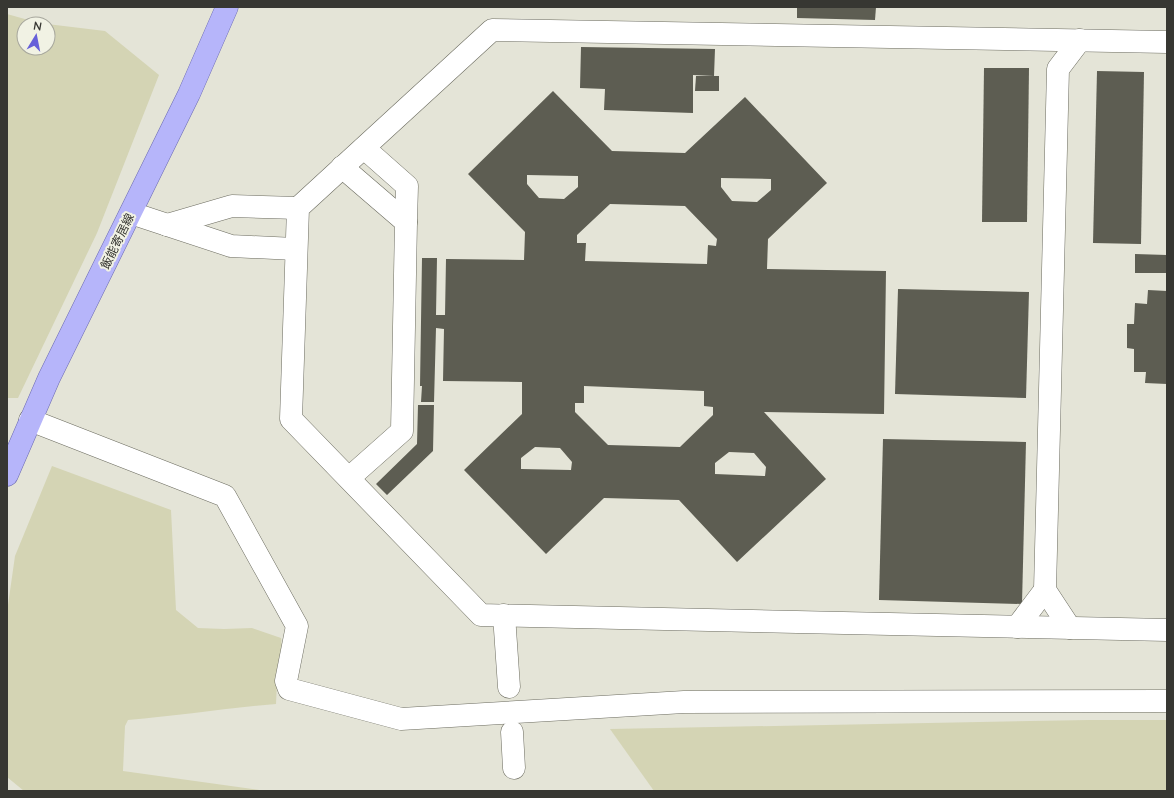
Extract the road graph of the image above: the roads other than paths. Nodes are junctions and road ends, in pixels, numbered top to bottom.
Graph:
1 (227, 7) edge
2 (1027, 40) junction
3 (1080, 40) junction
4 (1167, 42) edge
5 (1058, 69) junction
6 (364, 148) junction
7 (342, 167) junction
8 (298, 208) junction
9 (131, 213) junction
10 (406, 222) junction
11 (167, 225) junction
12 (296, 249) junction
13 (30, 420) junction
14 (7, 475) edge
15 (349, 478) junction
16 (1045, 590) junction
17 (504, 615) junction
18 (1017, 627) junction
19 (1070, 628) junction
20 (1167, 630) edge
21 (509, 687) dead end
22 (1167, 701) edge
23 (512, 732) dead end
24 (514, 768) dead end

1 - 9 main road, 飯能寄居線
2 - 3 street
2 - 5 street
2 - 6 street
3 - 4 street
3 - 5 street
5 - 16 street
6 - 7 street
6 - 10 street
7 - 8 street
7 - 10 street
8 - 11 street
8 - 12 street
9 - 11 street
9 - 13 main road, 飯能寄居線
10 - 15 street
11 - 12 street
12 - 15 street
13 - 14 main road, 飯能寄居線
13 - 22 street
15 - 17 street
16 - 18 street
16 - 19 street
17 - 18 street
17 - 21 street
18 - 19 street
19 - 20 street
23 - 24 street

